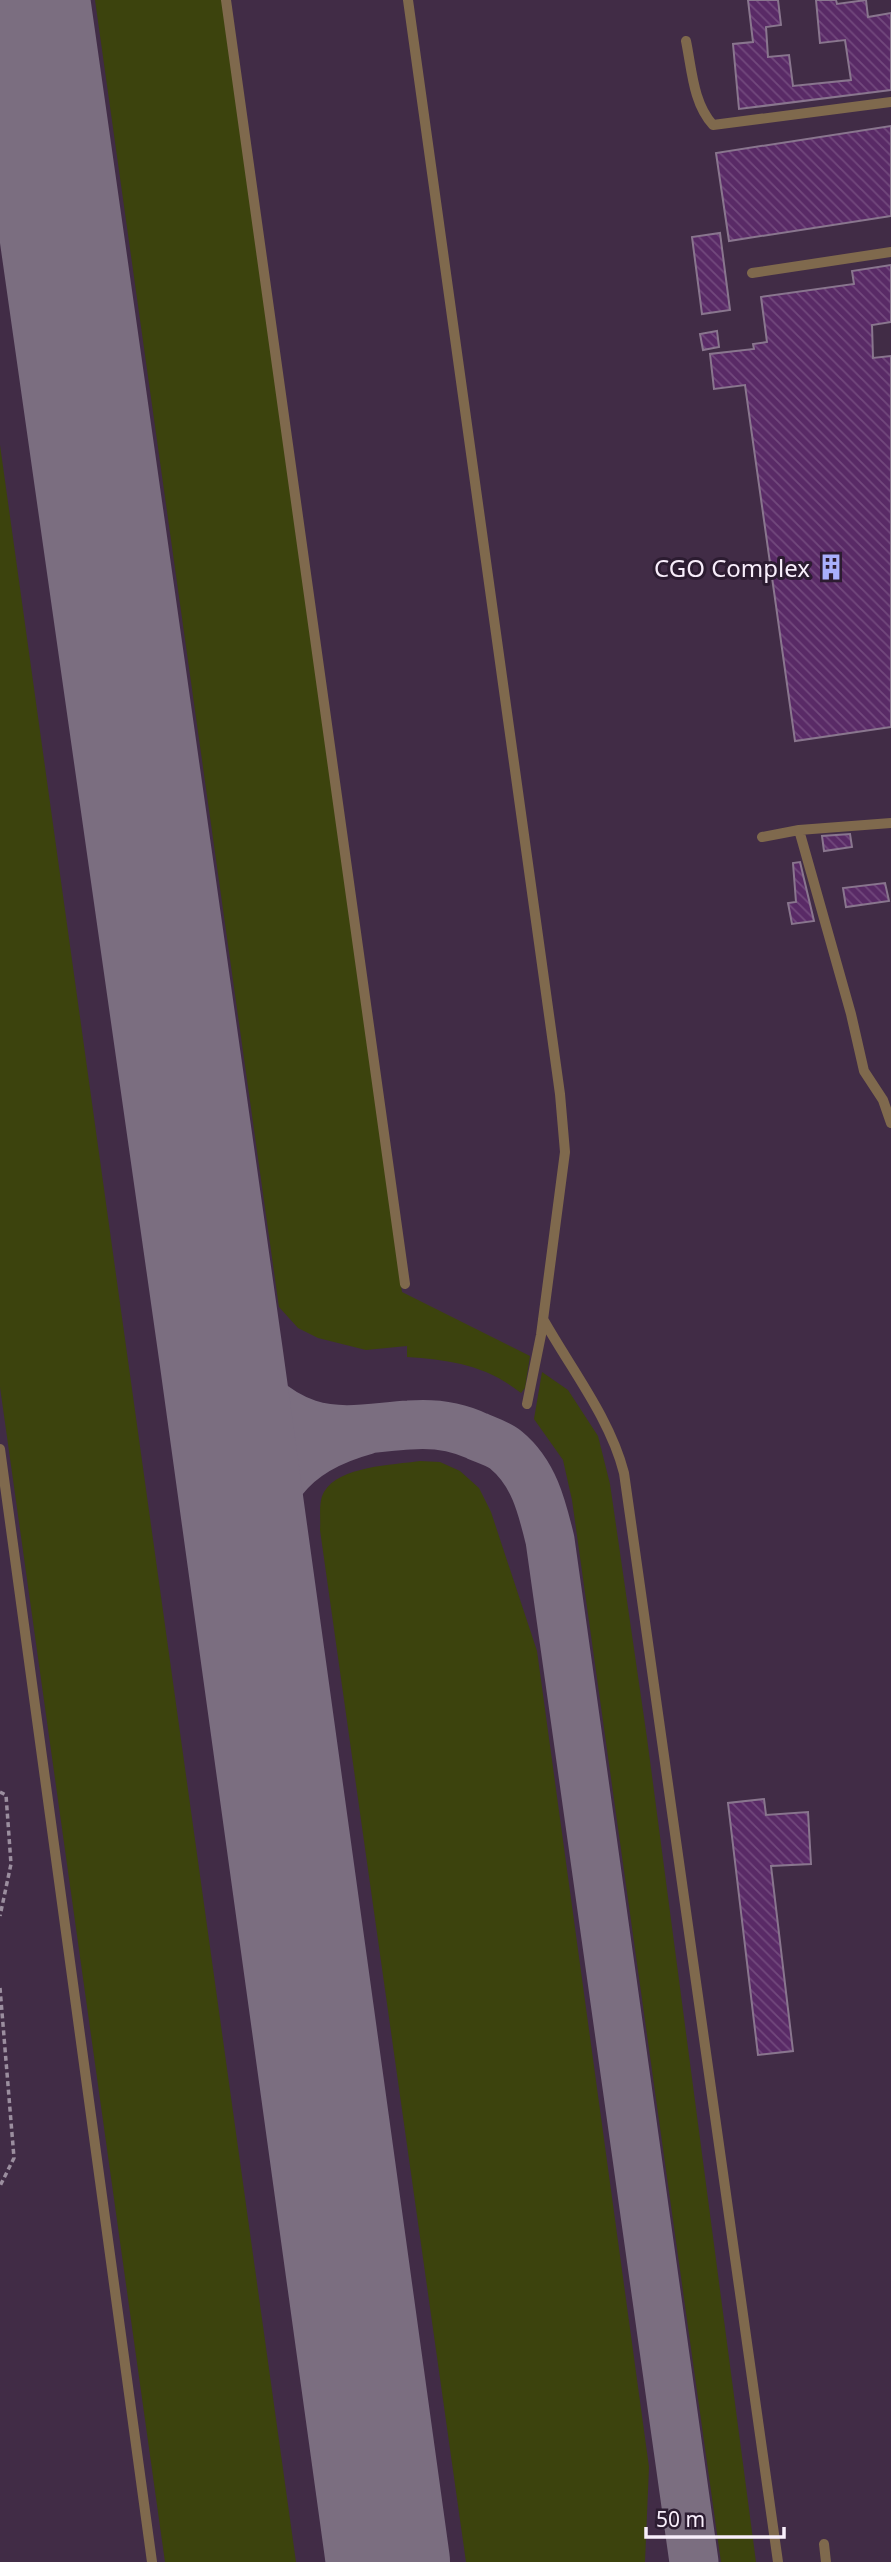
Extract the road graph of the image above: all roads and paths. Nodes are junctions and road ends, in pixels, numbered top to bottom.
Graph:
1 (226, 0) edge
2 (408, 0) edge
3 (686, 41) dead end
4 (891, 102) edge
5 (891, 252) edge
6 (752, 273) dead end
7 (891, 823) edge
8 (799, 830) junction
9 (762, 837) dead end
10 (891, 1123) edge
11 (405, 1284) dead end
12 (543, 1319) junction
13 (527, 1404) dead end
14 (0, 1449) edge
15 (0, 1792) edge
16 (0, 1915) edge
17 (0, 1988) edge
18 (0, 2186) edge
19 (824, 2544) dead end
20 (152, 2562) edge
21 (778, 2562) edge
22 (826, 2562) edge

1 - 11 lane
2 - 12 lane
3 - 4 lane
5 - 6 lane
7 - 8 lane
8 - 9 lane
8 - 10 lane
12 - 13 lane
12 - 21 lane
14 - 20 lane
15 - 16 path
17 - 18 path
19 - 22 lane

